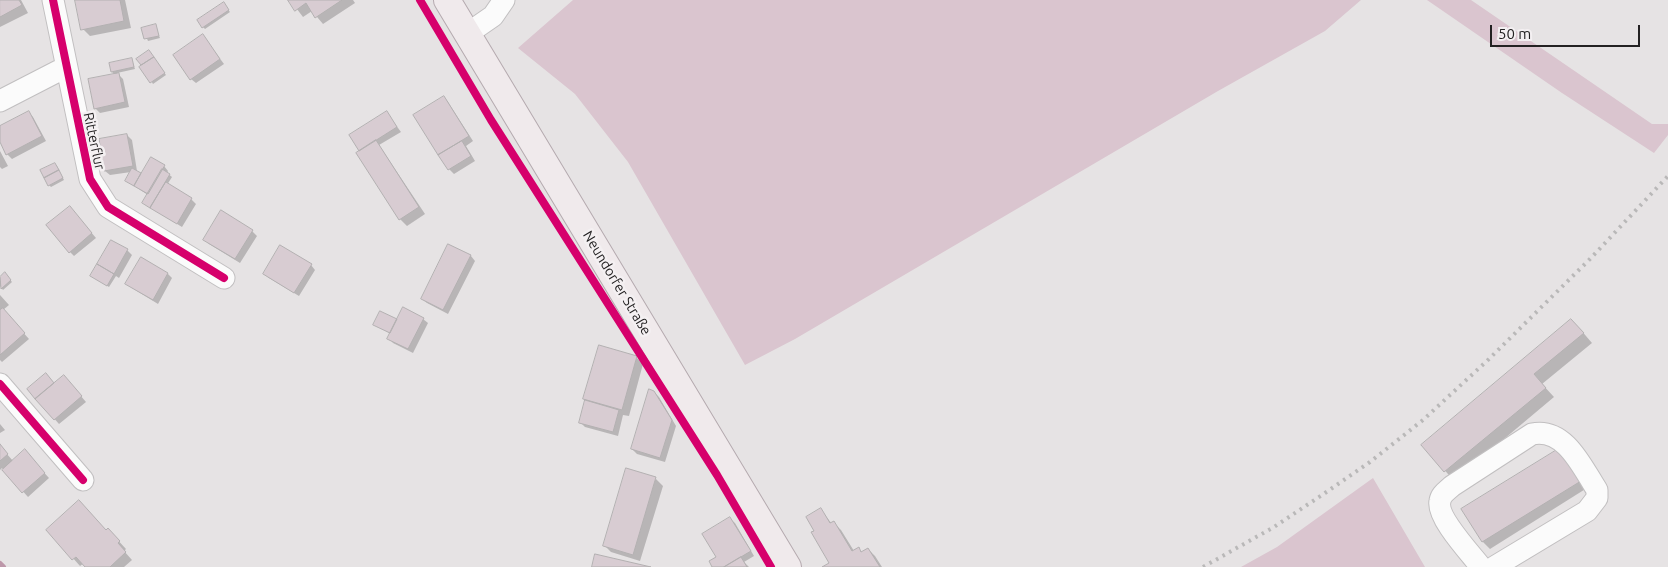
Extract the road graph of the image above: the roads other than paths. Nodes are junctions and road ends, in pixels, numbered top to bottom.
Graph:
1 (53, 0) edge
2 (447, 0) edge
3 (504, 0) edge
4 (467, 34) junction
5 (66, 67) junction
6 (0, 101) edge
7 (224, 278) dead end
8 (0, 384) edge
9 (83, 480) dead end
10 (788, 567) edge
11 (1481, 567) edge
12 (1494, 567) edge

1 - 5 street, Ritterflur
2 - 4 main road, Neundorfer Straße
3 - 4 street
4 - 10 main road, Neundorfer Straße
5 - 6 street
5 - 7 street, Ritterflur
8 - 9 street
11 - 12 street

